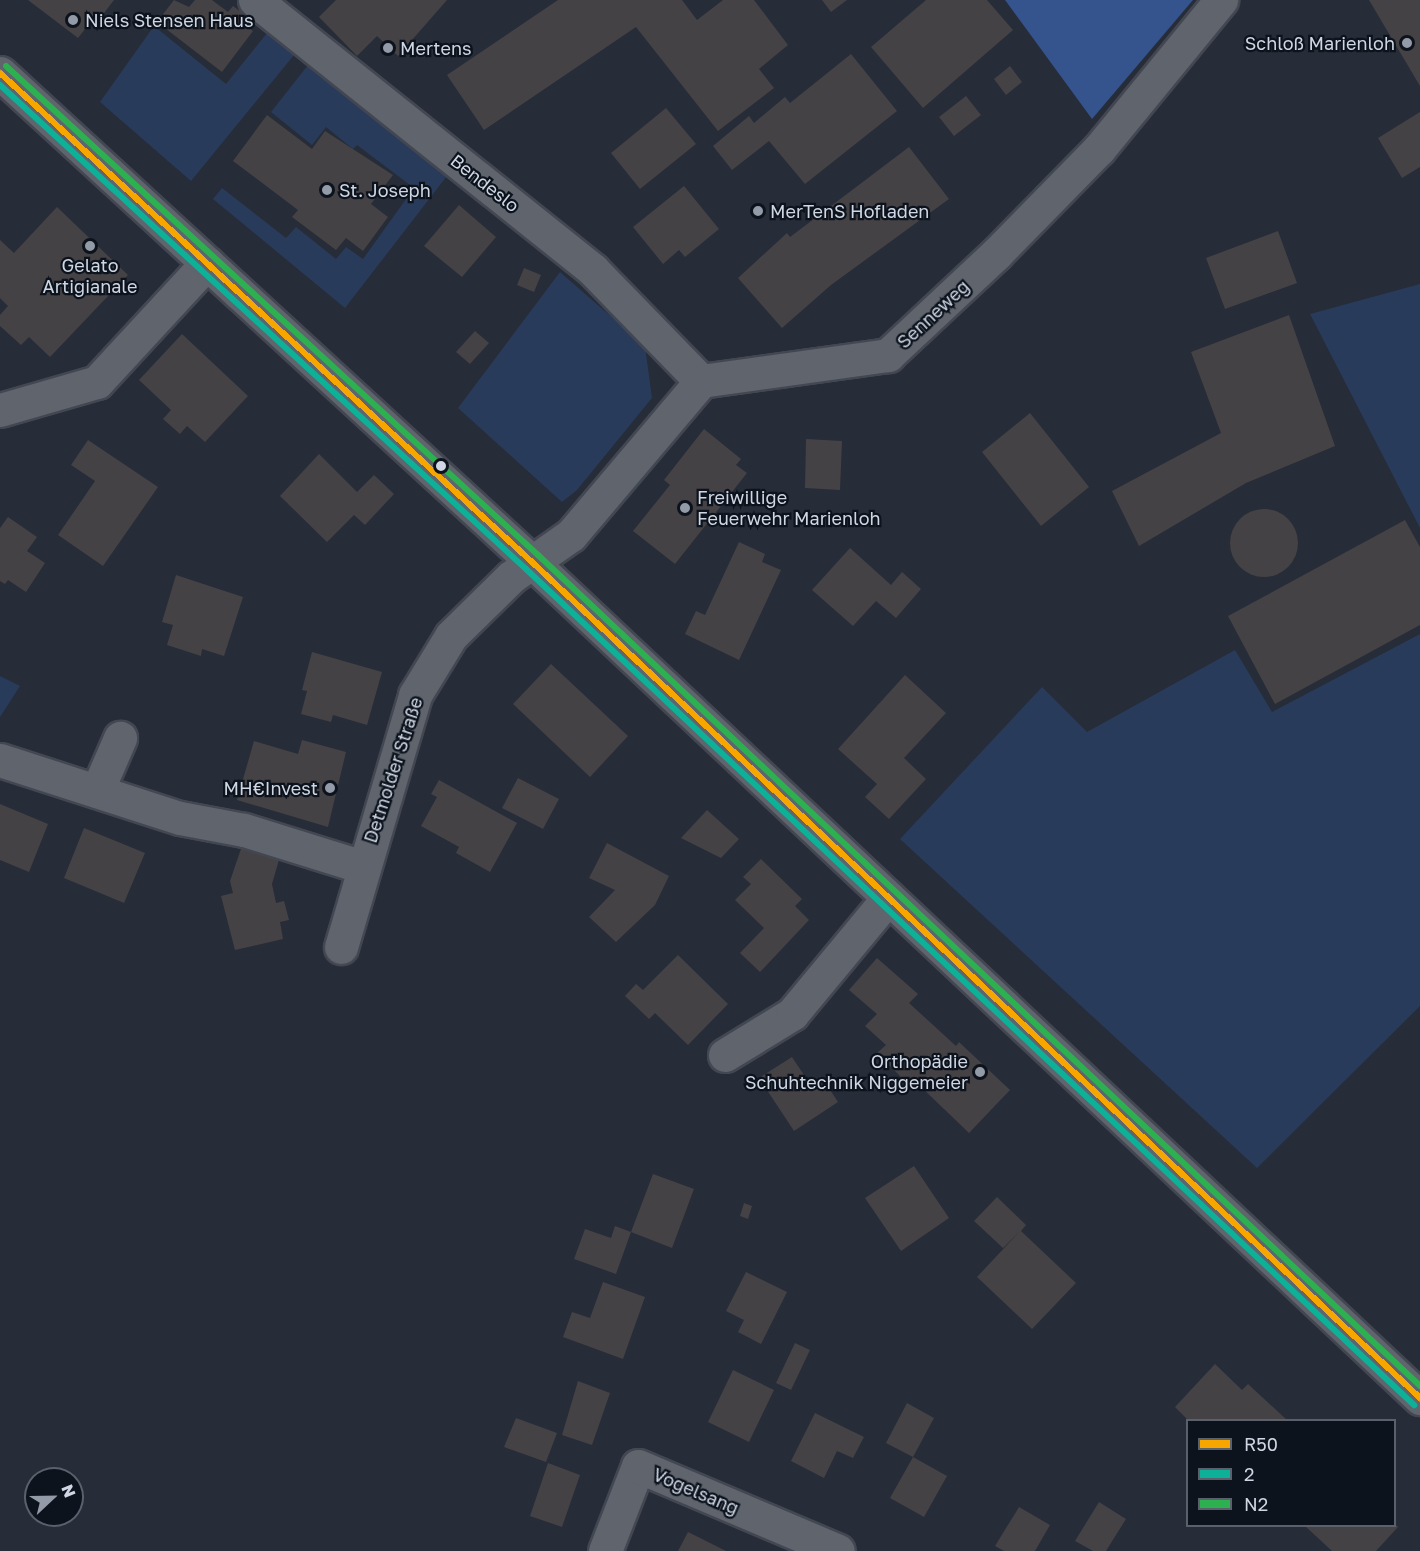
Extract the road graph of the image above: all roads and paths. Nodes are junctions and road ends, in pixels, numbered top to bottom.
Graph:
1 (255, 0) edge
2 (1221, 0) edge
3 (0, 73) edge
4 (207, 263) junction
5 (701, 381) junction
6 (0, 410) edge
7 (532, 562) junction
8 (120, 738) dead end
9 (0, 760) edge
10 (97, 791) junction
11 (363, 867) junction
12 (888, 898) junction
13 (340, 947) dead end
14 (725, 1055) dead end
15 (1419, 1395) edge
16 (605, 1551) edge
17 (838, 1551) edge

1 - 5 street, Bendeslo
2 - 5 street, Senneweg
3 - 4 street
4 - 6 street
4 - 7 street
5 - 7 street
7 - 11 street, Detmolder Straße
7 - 12 street
8 - 10 street
9 - 10 street
10 - 11 street
11 - 13 street, Detmolder Straße
12 - 14 street
12 - 15 street
16 - 17 street, Vogelsang

